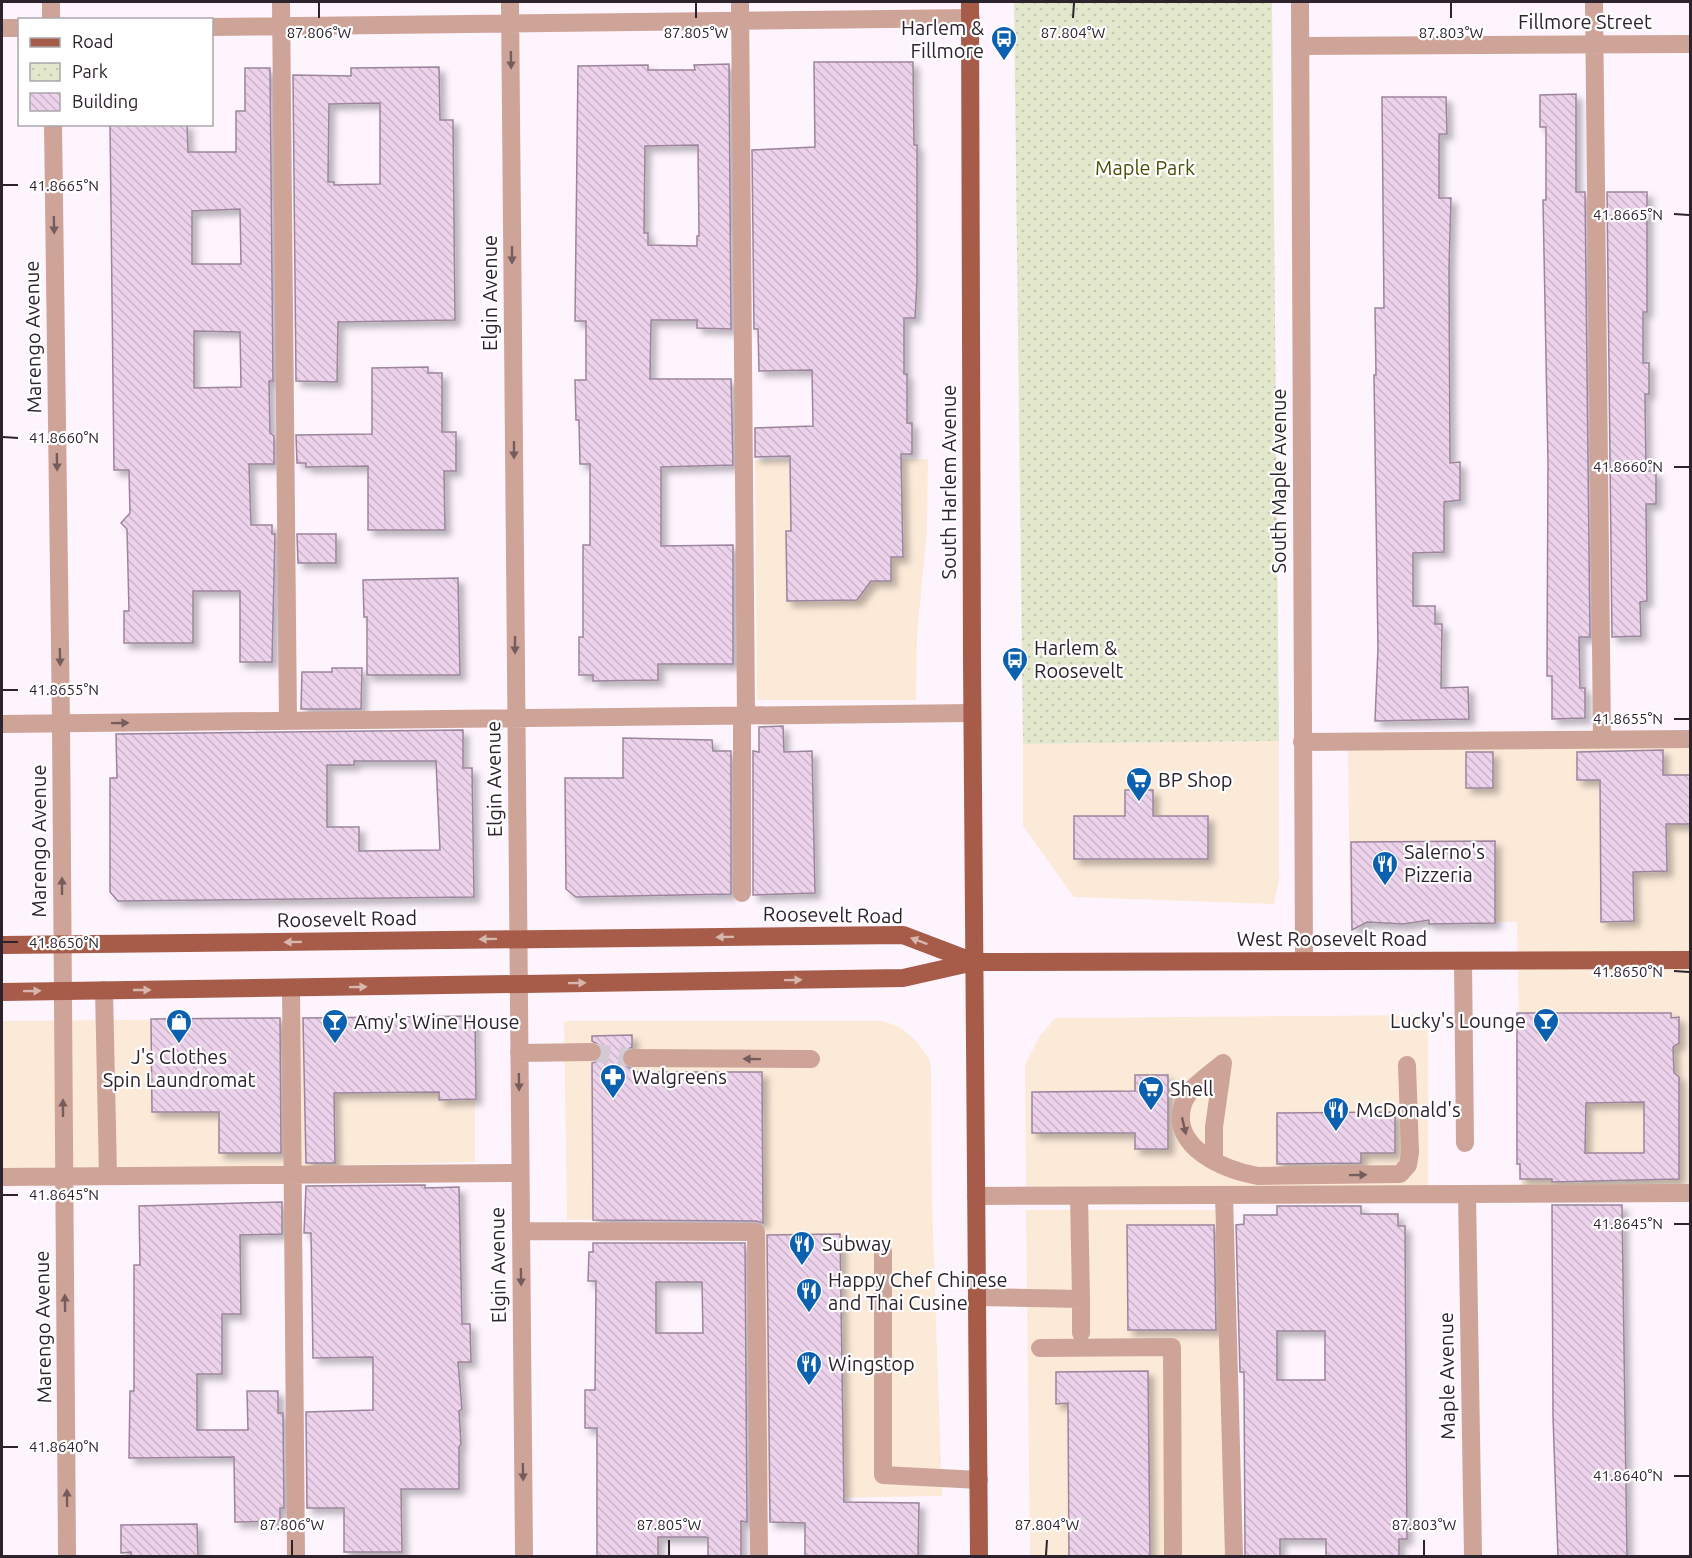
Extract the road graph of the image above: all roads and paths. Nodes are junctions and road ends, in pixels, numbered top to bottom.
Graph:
1 (51, 2) edge
2 (281, 2) edge
3 (510, 2) edge
4 (740, 2) edge
5 (1300, 2) edge
6 (1594, 2) edge
7 (971, 10) edge
8 (51, 18) edge
9 (740, 20) junction
10 (510, 23) junction
11 (213, 27) edge
12 (282, 27) junction
13 (2, 28) edge
14 (18, 28) edge
15 (1594, 44) junction
16 (1690, 44) edge
17 (1300, 46) junction
18 (53, 126) edge
19 (972, 713) junction
20 (744, 715) junction
21 (516, 718) junction
22 (288, 721) junction
23 (61, 723) junction
24 (2, 724) edge
25 (1690, 739) edge
26 (1602, 740) junction
27 (1302, 742) junction
28 (742, 893) dead end
29 (518, 939) junction
30 (62, 944) junction
31 (2, 945) edge
32 (1690, 960) edge
33 (1304, 961) junction
34 (1463, 961) junction
35 (974, 962) junction
36 (518, 984) junction
37 (291, 988) junction
38 (104, 990) junction
39 (62, 991) junction
40 (2, 992) edge
41 (592, 1052) tunnel mouth
42 (519, 1053) junction
43 (632, 1058) tunnel mouth
44 (811, 1059) dead end
45 (1407, 1065) dead end
46 (1465, 1143) dead end
47 (1214, 1160) dead end
48 (520, 1173) junction
49 (292, 1175) junction
50 (64, 1176) junction
51 (108, 1176) junction
52 (2, 1177) edge
53 (1690, 1192) edge
54 (1467, 1194) junction
55 (1224, 1195) junction
56 (976, 1196) junction
57 (1079, 1196) junction
58 (520, 1231) junction
59 (883, 1252) dead end
60 (978, 1297) junction
61 (1081, 1299) junction
62 (1081, 1333) dead end
63 (1040, 1348) dead end
64 (979, 1480) junction
65 (68, 1557) edge
66 (296, 1557) edge
67 (524, 1557) edge
68 (759, 1557) edge
69 (980, 1557) edge
70 (1173, 1557) edge
71 (1234, 1557) edge
72 (1473, 1557) edge

1 - 8 street
2 - 12 street
3 - 10 street, Elgin Avenue
4 - 9 street
5 - 17 street, South Maple Avenue
6 - 15 street
7 - 9 street
7 - 19 main road, South Harlem Avenue
9 - 10 street
9 - 20 street
10 - 12 street
10 -> 21 street, Elgin Avenue
11 - 12 street
12 - 22 street
13 - 14 street
15 - 16 street, Fillmore Street
15 - 17 street, Fillmore Street
15 - 26 street
17 - 27 street, South Maple Avenue
18 -> 23 street, Marengo Avenue
19 - 20 street
19 - 35 main road, South Harlem Avenue
20 - 21 street
20 - 28 street
21 - 22 street
21 - 29 street, Elgin Avenue
23 -> 22 street
23 - 24 street
30 -> 23 street, Marengo Avenue
25 - 26 street
26 - 27 street
27 - 33 street, South Maple Avenue
29 -> 30 main road, Roosevelt Road
35 -> 29 main road, Roosevelt Road
29 - 36 street, Elgin Avenue
30 - 31 main road, Roosevelt Road
30 - 39 street, Marengo Avenue
32 - 34 main road, West Roosevelt Road
33 - 34 main road, West Roosevelt Road
33 - 35 main road, West Roosevelt Road
34 - 46 street
36 -> 35 main road
35 - 56 main road, South Harlem Avenue
37 -> 36 main road
36 - 42 street, Elgin Avenue
38 -> 37 main road
37 - 49 street
38 - 39 main road
38 - 51 street
40 -> 39 main road
50 -> 39 street, Marengo Avenue
41 - 42 street
42 -> 48 street, Elgin Avenue
44 -> 43 street
47 -> 45 street
48 - 49 street
48 - 58 street, Elgin Avenue
49 - 51 street
49 - 66 street
50 - 51 street
50 - 52 street
65 -> 50 street, Marengo Avenue
53 - 54 street
54 - 55 street
54 - 72 street, Maple Avenue
55 - 57 street
55 - 71 street
56 - 57 street
56 - 60 main road, South Harlem Avenue
57 - 61 street
58 -> 67 street, Elgin Avenue
58 - 68 street
59 - 64 street
60 - 61 street
60 - 64 main road, South Harlem Avenue
61 - 62 street
63 - 70 street
64 - 69 main road, South Harlem Avenue

